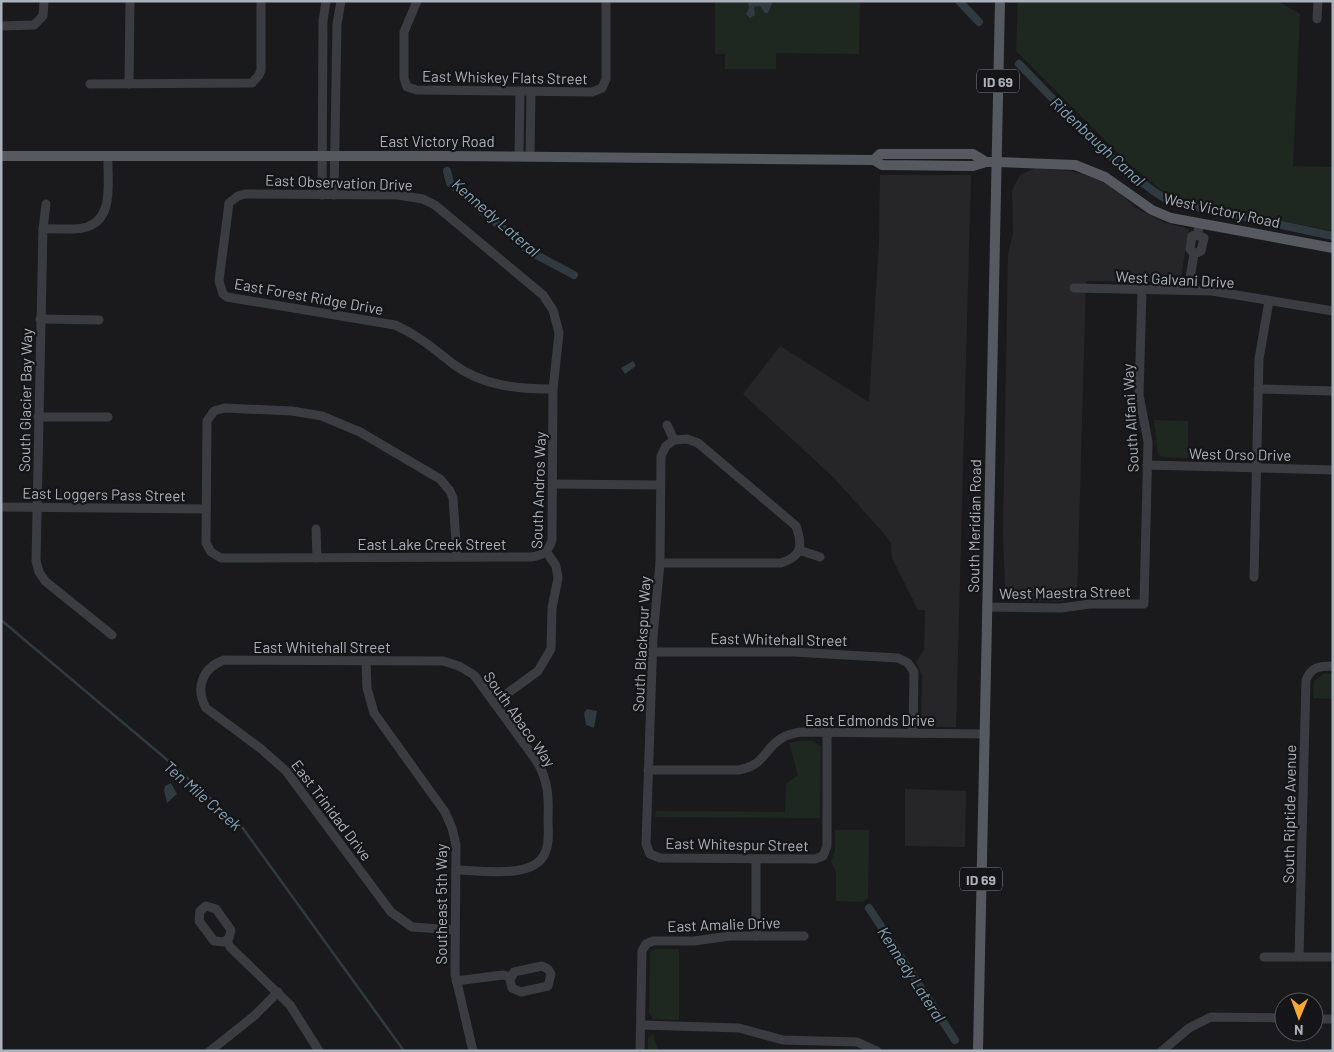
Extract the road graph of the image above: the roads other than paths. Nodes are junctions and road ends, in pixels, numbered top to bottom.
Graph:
1 (44, 1) edge
2 (130, 1) edge
3 (261, 1) edge
4 (326, 1) edge
5 (417, 1) edge
6 (606, 1) edge
7 (1000, 1) edge
8 (1318, 1) edge
9 (339, 2) edge
10 (1317, 19) dead end
11 (1, 26) edge
12 (90, 84) dead end
13 (129, 84) junction
14 (520, 91) junction
15 (531, 91) junction
16 (1, 156) edge
17 (322, 156) junction
18 (334, 156) junction
19 (519, 156) junction
20 (530, 156) junction
21 (108, 157) junction
22 (997, 162) junction
23 (322, 194) junction
24 (334, 195) junction
25 (46, 204) dead end
26 (1200, 224) junction
27 (44, 228) junction
28 (1333, 248) edge
29 (1074, 288) dead end
30 (1142, 290) junction
31 (1188, 290) junction
32 (223, 294) joint
33 (1269, 301) junction
34 (553, 310) joint
35 (1333, 311) edge
36 (40, 319) junction
37 (99, 320) dead end
38 (553, 389) junction
39 (1258, 389) junction
40 (1333, 391) edge
41 (108, 416) dead end
42 (38, 417) junction
43 (667, 425) dead end
44 (674, 440) junction
45 (1147, 466) junction
46 (1256, 468) junction
47 (1333, 470) edge
48 (553, 484) junction
49 (660, 485) junction
50 (1, 507) edge
51 (37, 507) junction
52 (206, 509) junction
53 (316, 530) dead end
54 (799, 550) junction
55 (546, 551) junction
56 (456, 557) junction
57 (820, 557) dead end
58 (317, 558) junction
59 (660, 563) junction
60 (1254, 577) dead end
61 (1144, 604) joint
62 (987, 607) junction
63 (112, 635) dead end
64 (652, 652) junction
65 (366, 661) junction
66 (454, 664) joint
67 (1333, 666) edge
68 (201, 684) joint
69 (494, 703) junction
70 (828, 732) junction
71 (913, 733) junction
72 (985, 734) junction
73 (648, 770) junction
74 (650, 854) joint
75 (756, 859) junction
76 (456, 870) junction
77 (455, 930) junction
78 (756, 936) junction
79 (804, 936) dead end
80 (227, 940) dead end
81 (1264, 957) dead end
82 (1299, 957) junction
83 (1333, 958) edge
84 (511, 976) dead end
85 (456, 982) junction
86 (278, 992) junction
87 (1274, 1018) edge
88 (641, 1025) junction
89 (210, 1051) edge
90 (319, 1051) edge
91 (473, 1051) edge
92 (640, 1051) edge
93 (877, 1051) edge
94 (978, 1051) edge
95 (1162, 1051) edge

1 - 11 street
2 - 13 street
3 - 13 street
4 - 17 street
5 - 14 street, East Whiskey Flats Street
6 - 15 street, East Whiskey Flats Street
7 - 22 main road, South Meridian Road / ID 69
8 - 10 street
9 - 18 street
12 - 13 street
14 - 15 street, East Whiskey Flats Street
14 - 19 street
15 - 20 street
16 - 21 main road, East Victory Road
17 - 18 main road, East Victory Road
17 - 21 main road, East Victory Road
17 - 23 street
18 - 19 main road, East Victory Road
18 - 24 street
19 - 20 main road, East Victory Road
20 - 22 main road, East Victory Road
21 - 27 street
22 - 26 main road, West Victory Road
22 - 62 main road, South Meridian Road / ID 69
23 - 24 street, East Observation Drive
23 - 32 street, East Observation Drive
24 - 34 street, East Observation Drive
25 - 27 street, South Glacier Bay Way
26 - 28 main road, West Victory Road
26 - 31 street
27 - 36 street, South Glacier Bay Way
29 - 30 street, West Galvani Drive
30 - 31 street, West Galvani Drive
30 - 45 street, South Alfani Way
31 - 33 street, West Galvani Drive
32 - 38 street, East Forest Ridge Drive
33 - 35 street, West Galvani Drive
33 - 39 street
34 - 38 street, South Andros Way
36 - 37 street
36 - 42 street, South Glacier Bay Way
38 - 48 street, South Andros Way
39 - 40 street
39 - 46 street
41 - 42 street
42 - 51 street, South Glacier Bay Way
43 - 44 street
44 - 49 street, South Blackspur Way
44 - 54 street
45 - 46 street, West Orso Drive
45 - 61 street, South Alfani Way
46 - 47 street, West Orso Drive
46 - 60 street
48 - 49 street
48 - 55 street, South Andros Way
49 - 59 street, South Blackspur Way
50 - 51 street, East Loggers Pass Street
51 - 52 street, East Loggers Pass Street
51 - 63 street, South Glacier Bay Way
52 - 56 street
52 - 58 street, East Lake Creek Street
53 - 58 street
54 - 57 street
54 - 59 street
55 - 56 street, East Lake Creek Street
55 - 69 street, South Andros Way
56 - 58 street, East Lake Creek Street
59 - 64 street, South Blackspur Way
61 - 62 street, West Maestra Street
62 - 72 main road, South Meridian Road / ID 69
64 - 71 street, East Whitehall Street
64 - 73 street, South Blackspur Way
65 - 66 street, East Whitehall Street
65 - 68 street, East Whitehall Street
65 - 76 street, Southeast 5th Way
66 - 69 street, South Abaco Way
67 - 82 street, South Riptide Avenue
68 - 77 street, East Trinidad Drive
69 - 76 street, South Abaco Way
70 - 71 street, East Edmonds Drive
70 - 73 street, East Edmonds Drive
70 - 75 street, East Whitespur Street
71 - 72 street, East Edmonds Drive
72 - 94 main road, South Meridian Road / ID 69
73 - 74 street, South Blackspur Way
74 - 75 street, East Whitespur Street
75 - 78 street
76 - 77 street, Southeast 5th Way
77 - 85 street, Southeast 5th Way
78 - 79 street, East Amalie Drive
78 - 88 street, East Amalie Drive
80 - 86 street
81 - 82 street
82 - 83 street
84 - 85 street
85 - 91 street, Southeast 5th Way
86 - 89 street
86 - 90 street
87 - 95 street
88 - 92 street
88 - 93 street

